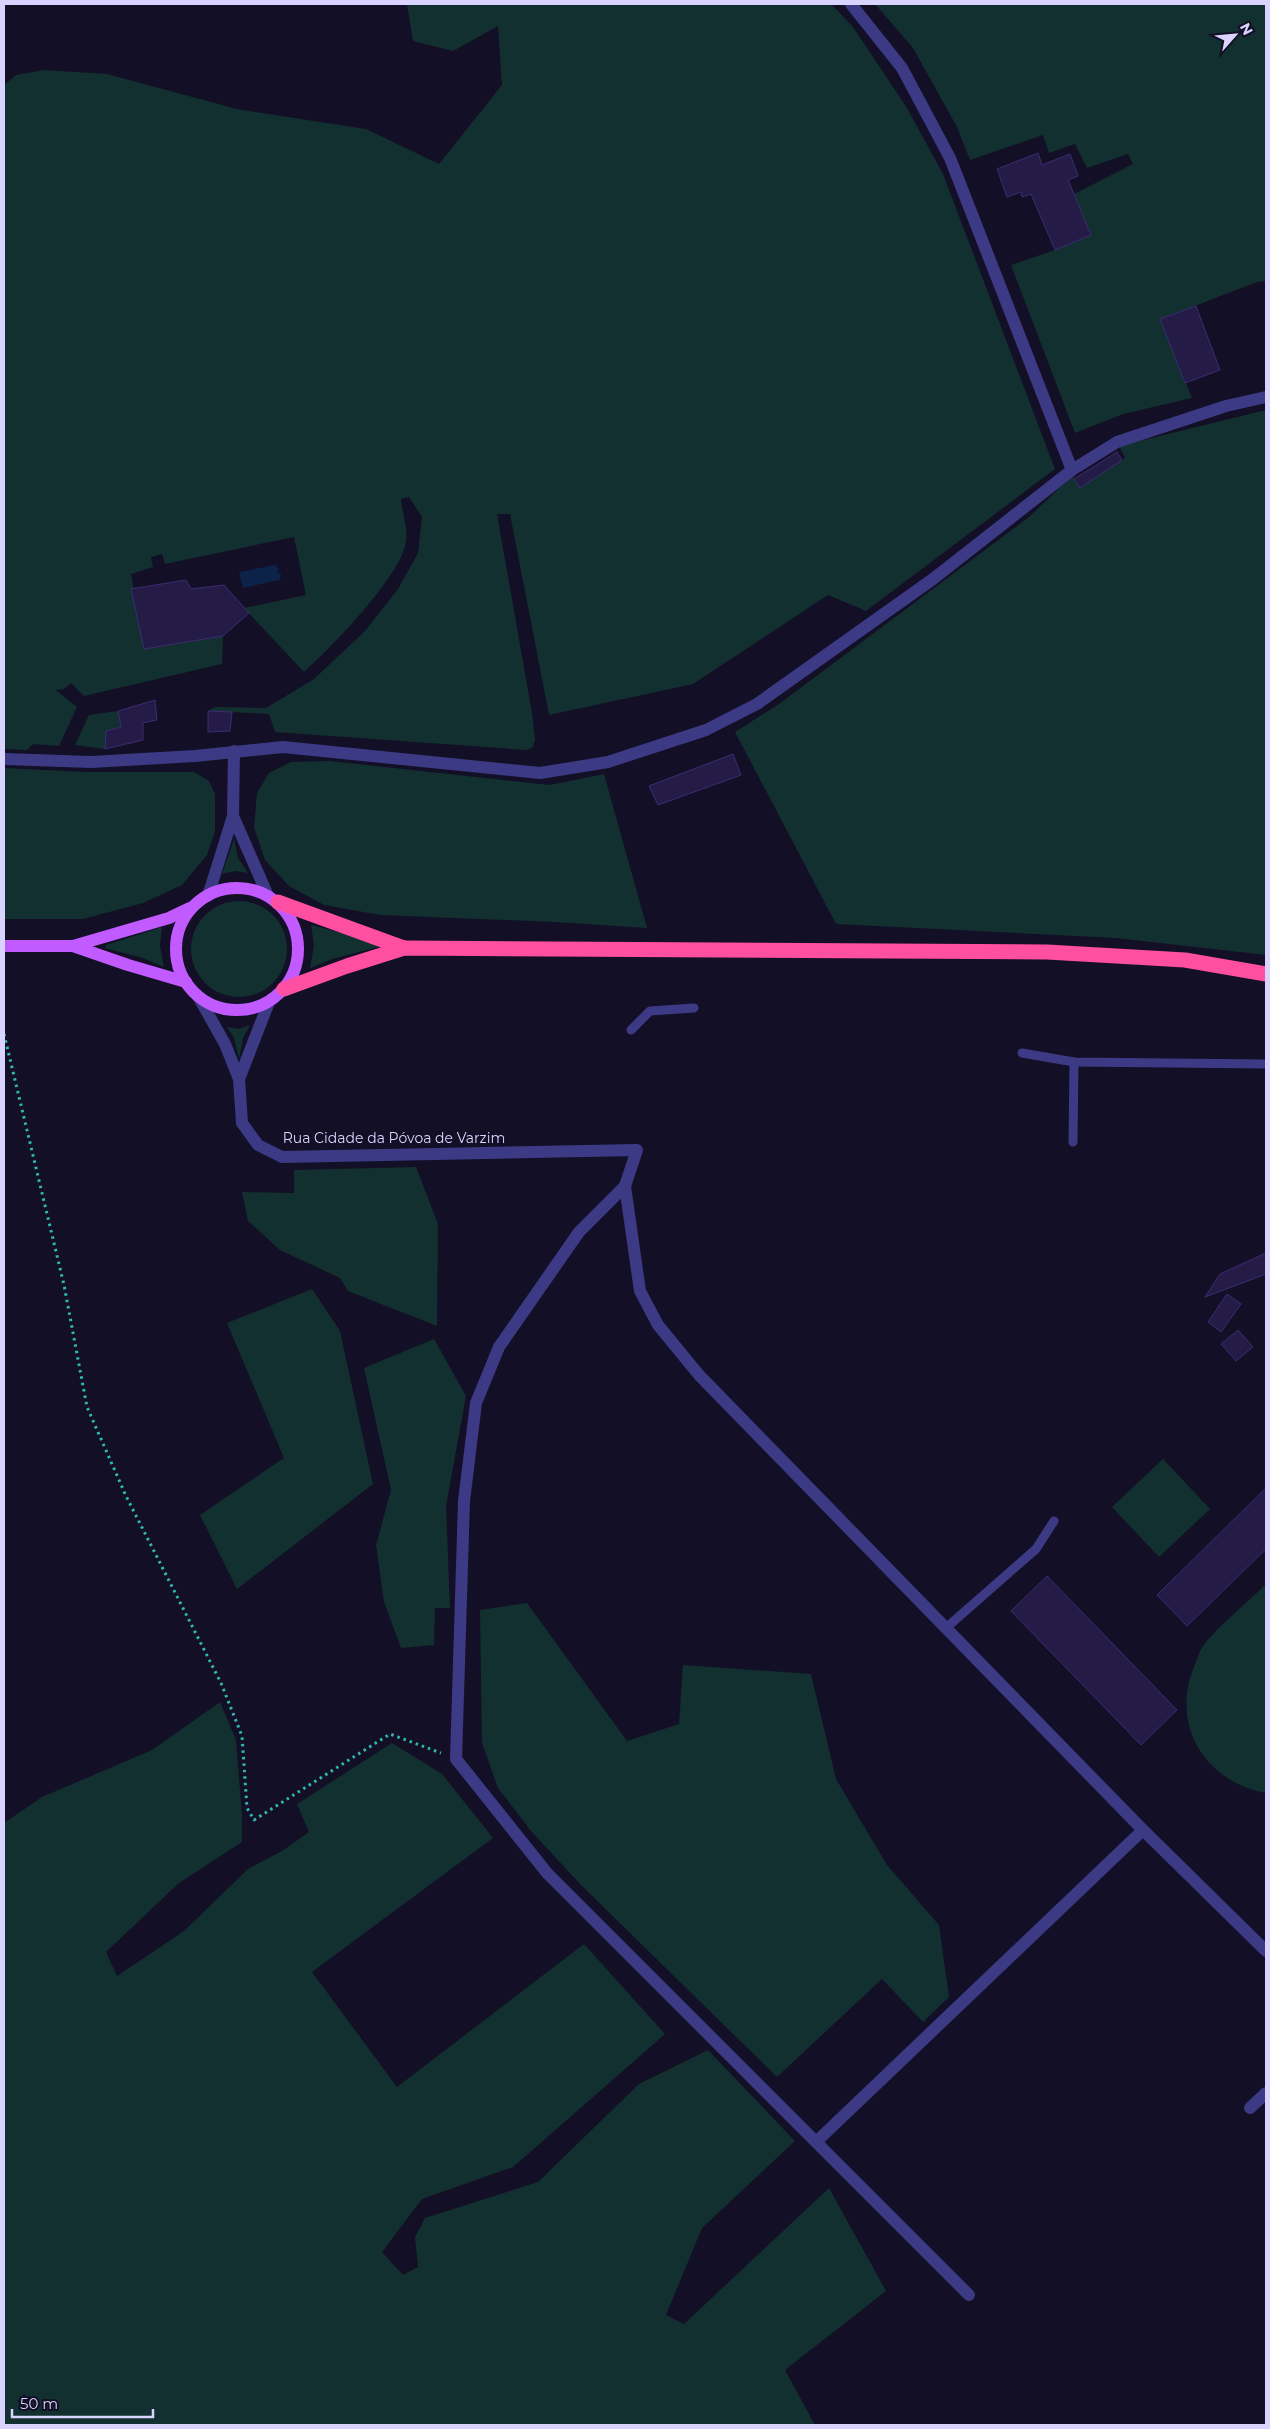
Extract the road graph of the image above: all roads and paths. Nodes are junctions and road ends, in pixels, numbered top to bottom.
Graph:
1 (851, 4) edge
2 (1266, 397) edge
3 (1072, 470) junction
4 (234, 751) junction
5 (4, 759) edge
6 (233, 816) junction
7 (208, 896) junction
8 (273, 899) junction
9 (192, 906) junction
10 (4, 946) edge
11 (72, 946) junction
12 (404, 948) junction
13 (1266, 974) edge
14 (186, 982) junction
15 (284, 989) junction
16 (198, 996) junction
17 (269, 1002) junction
18 (694, 1008) dead end
19 (631, 1030) dead end
20 (4, 1034) edge
21 (1022, 1053) dead end
22 (1074, 1062) junction
23 (1266, 1064) edge
24 (239, 1079) junction
25 (1073, 1142) dead end
26 (625, 1186) junction
27 (1054, 1521) dead end
28 (946, 1628) junction
29 (456, 1759) junction
30 (1143, 1830) junction
31 (1266, 1950) edge
32 (1266, 2093) edge
33 (1250, 2108) dead end
34 (816, 2142) junction
35 (969, 2295) dead end

1 - 3 street
2 - 3 street
3 - 4 street
4 - 5 street
4 - 6 street
6 - 7 street
6 - 8 street
7 - 8 main road
7 - 9 main road
8 - 12 highway
8 - 15 main road
9 - 11 main road
9 - 14 main road
10 - 11 main road
11 - 14 main road
12 - 13 highway
12 - 15 highway
14 - 16 main road
15 - 17 main road
16 - 17 main road
16 - 24 street, Rua Cidade da Póvoa de Varzim
17 - 24 street
18 - 19 lane
20 - 29 path
21 - 22 lane
22 - 23 lane
22 - 25 lane
24 - 26 street, Rua Cidade da Póvoa de Varzim
26 - 28 street
26 - 29 street
27 - 28 lane
28 - 30 street
29 - 34 street
30 - 31 street
30 - 34 street
32 - 33 street
34 - 35 street

